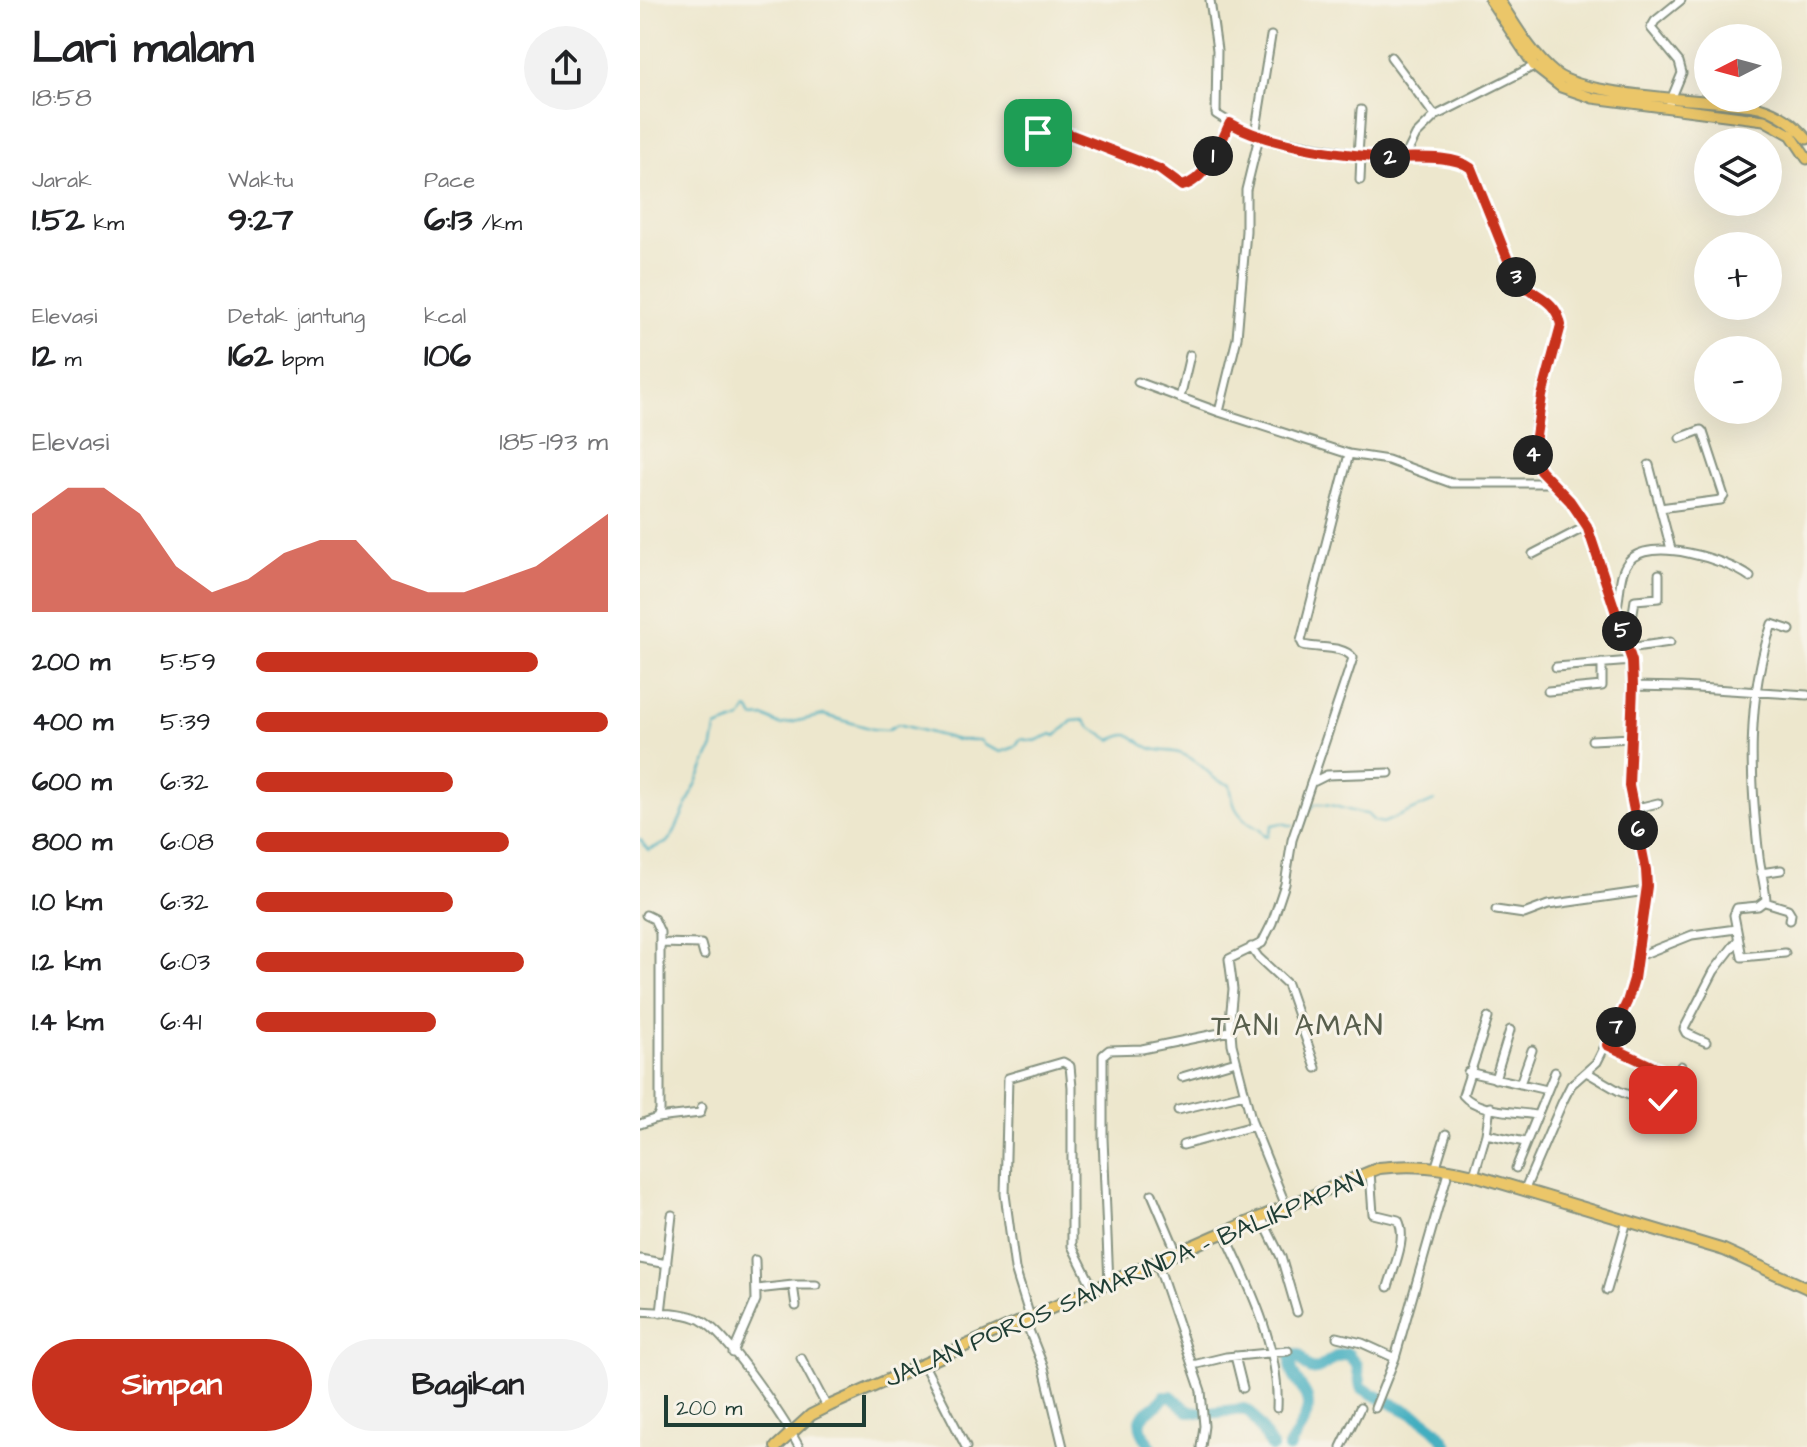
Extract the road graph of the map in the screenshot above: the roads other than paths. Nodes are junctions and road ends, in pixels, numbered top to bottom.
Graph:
1 (1210, 0) edge
2 (1490, 0) edge
3 (1499, 0) edge
4 (1681, 0) edge
5 (1271, 36) dead end
6 (1391, 57) dead end
7 (1534, 66) junction
8 (1670, 102) junction
9 (1361, 110) dead end
10 (1435, 116) junction
11 (1230, 123) junction
12 (1038, 133) dead end
13 (1257, 136) junction
14 (1807, 139) edge
15 (1359, 155) junction
16 (1404, 159) junction
17 (1807, 159) edge
18 (1360, 180) dead end
19 (1190, 355) dead end
20 (1138, 382) dead end
21 (1180, 398) junction
22 (1219, 412) junction
23 (1680, 438) dead end
24 (1349, 454) junction
25 (1649, 465) dead end
26 (1552, 483) junction
27 (1660, 508) junction
28 (1587, 526) junction
29 (1671, 549) junction
30 (1533, 554) dead end
31 (1659, 574) dead end
32 (1750, 577) dead end
33 (1616, 612) junction
34 (1621, 628) junction
35 (1790, 630) dead end
36 (1670, 642) dead end
37 (1628, 648) junction
38 (1632, 661) junction
39 (1602, 663) junction
40 (1556, 667) dead end
41 (1633, 686) junction
42 (1548, 691) dead end
43 (1754, 693) junction
44 (1807, 695) edge
45 (1632, 738) junction
46 (1592, 740) dead end
47 (1389, 773) dead end
48 (1313, 783) junction
49 (1658, 803) dead end
50 (1633, 809) junction
51 (1781, 870) dead end
52 (1761, 873) junction
53 (1646, 891) junction
54 (1765, 902) junction
55 (1496, 910) dead end
56 (646, 915) dead end
57 (1790, 920) dead end
58 (1736, 929) junction
59 (1738, 940) junction
60 (660, 943) junction
61 (1251, 947) junction
62 (1785, 953) dead end
63 (704, 955) dead end
64 (1639, 956) junction
65 (1488, 1018) dead end
66 (1510, 1030) dead end
67 (1230, 1031) junction
68 (1706, 1042) dead end
69 (1607, 1045) junction
70 (1532, 1050) dead end
71 (1236, 1061) junction
72 (1681, 1066) dead end
73 (1316, 1068) dead end
74 (1468, 1072) junction
75 (1555, 1072) dead end
76 (1588, 1073) junction
77 (1182, 1077) dead end
78 (1675, 1077) junction
79 (1495, 1079) junction
80 (1520, 1084) junction
81 (1547, 1090) junction
82 (1244, 1094) junction
83 (702, 1107) dead end
84 (1490, 1107) junction
85 (1178, 1110) dead end
86 (1535, 1115) junction
87 (657, 1118) junction
88 (640, 1124) edge
89 (1253, 1126) junction
90 (1446, 1134) dead end
91 (1486, 1134) junction
92 (1525, 1142) junction
93 (1183, 1145) dead end
94 (1436, 1166) junction
95 (1516, 1168) dead end
96 (1449, 1169) junction
97 (1370, 1172) junction
98 (1474, 1175) junction
99 (1524, 1191) junction
100 (1152, 1194) dead end
101 (1286, 1206) junction
102 (672, 1215) dead end
103 (1261, 1217) junction
104 (1627, 1221) junction
105 (1224, 1232) junction
106 (1177, 1253) junction
107 (640, 1259) edge
108 (755, 1260) dead end
109 (1157, 1262) junction
110 (667, 1264) junction
111 (1109, 1284) junction
112 (793, 1285) junction
113 (816, 1285) dead end
114 (1388, 1287) dead end
115 (1807, 1288) edge
116 (757, 1289) junction
117 (1094, 1290) junction
118 (1607, 1290) dead end
119 (796, 1306) dead end
120 (640, 1311) edge
121 (1297, 1312) dead end
122 (661, 1313) junction
123 (1027, 1318) junction
124 (1337, 1337) dead end
125 (1288, 1351) dead end
126 (1270, 1352) junction
127 (733, 1353) junction
128 (1235, 1356) junction
129 (801, 1358) dead end
130 (1395, 1358) junction
131 (924, 1365) junction
132 (1193, 1365) junction
133 (1243, 1388) dead end
134 (827, 1407) junction
135 (1277, 1408) dead end
136 (1360, 1408) dead end
137 (1375, 1408) dead end
138 (791, 1432) junction
139 (776, 1447) edge
140 (799, 1447) edge
141 (966, 1447) edge
142 (1063, 1447) edge
143 (1201, 1447) edge
144 (1341, 1447) edge

1 - 11 street
2 - 7 main road
3 - 8 main road
4 - 8 street
5 - 13 street
6 - 10 street
7 - 8 main road
7 - 10 street
8 - 14 main road
8 - 17 main road
9 - 15 street
10 - 16 street
11 - 12 street
11 - 13 street
13 - 15 street
13 - 22 street
15 - 16 street
15 - 18 street
16 - 26 street
19 - 21 street
20 - 21 street
21 - 22 street
22 - 24 street
23 - 27 street
24 - 26 street
24 - 48 street
25 - 27 street
26 - 28 street
27 - 29 street
28 - 30 street
28 - 33 street
29 - 32 street
29 - 33 street
31 - 34 street
33 - 34 street
34 - 37 street
35 - 43 street
36 - 37 street
37 - 38 street
38 - 39 street
38 - 41 street
39 - 40 street
39 - 42 street
41 - 43 street
41 - 45 street
43 - 44 street
43 - 52 street
45 - 46 street
45 - 50 street
47 - 48 street
48 - 61 street
49 - 50 street
50 - 53 street
51 - 52 street
52 - 54 street
53 - 55 street
53 - 64 street
54 - 57 street
54 - 58 street
56 - 60 street
58 - 59 street
58 - 64 street
59 - 62 street
59 - 68 street
60 - 63 street
60 - 87 street
61 - 67 street
61 - 73 street
64 - 69 street
65 - 74 street
66 - 79 street
67 - 71 street
67 - 111 street
69 - 76 street
69 - 78 street
70 - 80 street
71 - 77 street
71 - 82 street
72 - 78 street
74 - 79 street
74 - 84 street
75 - 81 street
76 - 78 street
76 - 99 street
79 - 80 street
80 - 81 street
81 - 86 street
82 - 85 street
82 - 89 street
83 - 87 street
84 - 86 street
84 - 91 street
86 - 92 street
87 - 88 street
89 - 93 street
89 - 101 street
90 - 94 street
91 - 92 street
91 - 98 street
92 - 95 street
94 - 96 highway, JALAN POROS SAMARINDA - BALIKPAPAN
94 - 97 highway, JALAN POROS SAMARINDA - BALIKPAPAN
96 - 98 highway, JALAN POROS SAMARINDA - BALIKPAPAN
96 - 130 street
97 - 101 highway, JALAN POROS SAMARINDA - BALIKPAPAN
97 - 114 street
98 - 99 highway, JALAN POROS SAMARINDA - BALIKPAPAN
99 - 104 highway, JALAN POROS SAMARINDA - BALIKPAPAN
100 - 106 street
101 - 103 highway, JALAN POROS SAMARINDA - BALIKPAPAN
102 - 110 street
103 - 105 highway, JALAN POROS SAMARINDA - BALIKPAPAN
103 - 121 street
104 - 115 highway, JALAN POROS SAMARINDA - BALIKPAPAN
104 - 118 street
105 - 106 highway, JALAN POROS SAMARINDA - BALIKPAPAN
105 - 126 street
106 - 109 highway, JALAN POROS SAMARINDA - BALIKPAPAN
107 - 110 street
108 - 116 street
109 - 111 highway, JALAN POROS SAMARINDA - BALIKPAPAN
109 - 132 street
110 - 122 street
111 - 117 highway, JALAN POROS SAMARINDA - BALIKPAPAN
112 - 113 street
112 - 116 street
112 - 119 street
116 - 127 street
117 - 123 highway, JALAN POROS SAMARINDA - BALIKPAPAN
117 - 123 street
120 - 122 street
122 - 127 street
123 - 131 highway, JALAN POROS SAMARINDA - BALIKPAPAN
123 - 142 street
124 - 130 street
125 - 126 street
126 - 128 street
126 - 135 street
127 - 138 street
128 - 132 street
128 - 133 street
129 - 134 street
130 - 137 street
131 - 134 highway, JALAN POROS SAMARINDA - BALIKPAPAN
131 - 141 street
132 - 143 street
134 - 138 highway, JALAN POROS SAMARINDA - BALIKPAPAN
136 - 144 street
138 - 139 highway, JALAN POROS SAMARINDA - BALIKPAPAN
138 - 140 street

